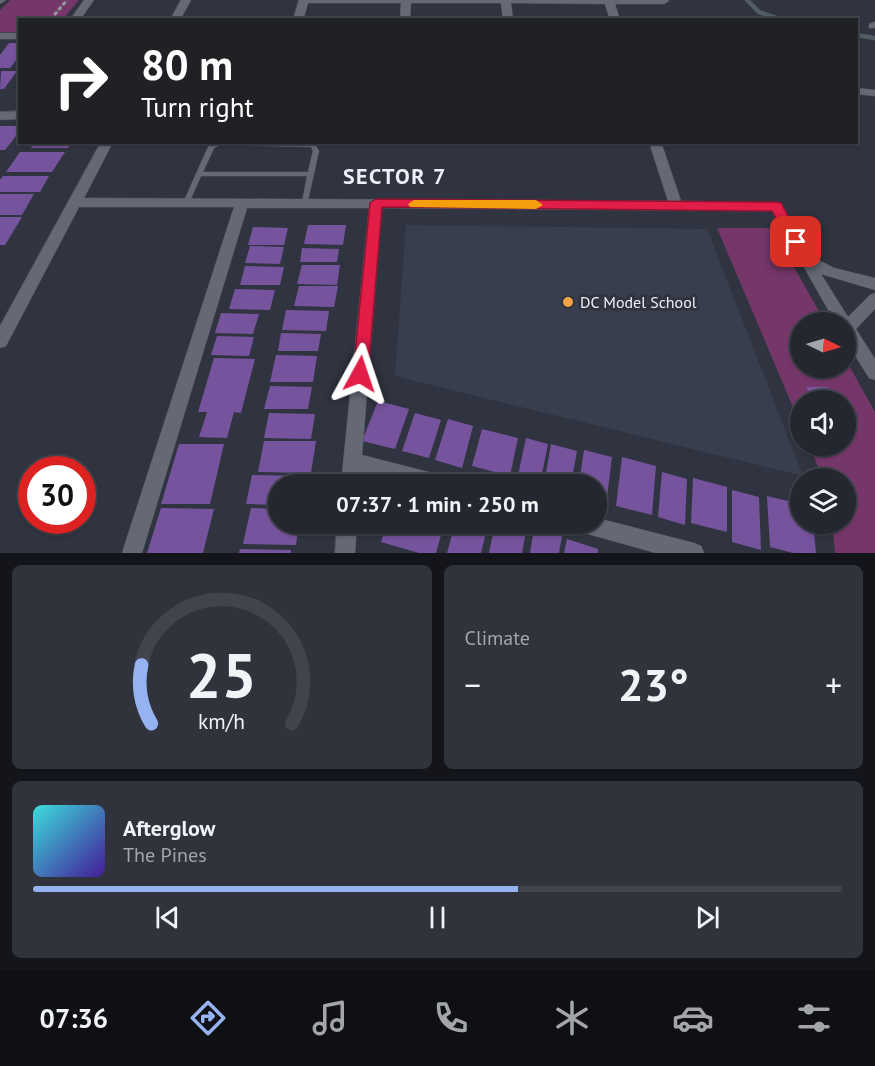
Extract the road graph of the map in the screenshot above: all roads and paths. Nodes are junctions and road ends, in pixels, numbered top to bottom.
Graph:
1 (67, 0) edge
2 (88, 0) edge
3 (186, 0) edge
4 (304, 0) edge
5 (406, 1) edge
6 (506, 1) edge
7 (609, 1) edge
8 (664, 1) edge
9 (52, 18) edge
10 (76, 18) edge
11 (176, 18) edge
12 (299, 18) edge
13 (405, 18) edge
14 (508, 18) edge
15 (614, 18) edge
16 (0, 36) edge
17 (18, 36) edge
18 (858, 91) edge
19 (874, 95) edge
20 (18, 115) edge
21 (0, 116) edge
22 (106, 144) edge
23 (218, 144) edge
24 (266, 144) edge
25 (656, 144) edge
26 (199, 174) junction
27 (311, 174) junction
28 (76, 202) junction
29 (186, 203) junction
30 (242, 203) junction
31 (305, 203) junction
32 (376, 203) junction
33 (676, 206) junction
34 (806, 260) junction
35 (875, 284) edge
36 (875, 299) edge
37 (837, 312) edge
38 (856, 317) edge
39 (0, 341) edge
40 (856, 343) edge
41 (875, 372) edge
42 (352, 461) junction
43 (351, 474) edge
44 (402, 474) edge
45 (607, 530) edge
46 (346, 534) edge
47 (132, 553) edge
48 (345, 553) edge
49 (694, 553) edge

1 - 9 path
2 - 10 street
3 - 11 street
4 - 5 street
4 - 12 street
5 - 6 street
5 - 13 street
6 - 7 street
6 - 14 street
7 - 8 street
7 - 15 street
16 - 17 street
18 - 19 street
20 - 21 street
22 - 28 street
23 - 26 lane
24 - 27 lane
25 - 33 street
26 - 27 lane
26 - 29 lane
27 - 31 lane
28 - 29 street
28 - 39 street
29 - 30 street
30 - 31 street
30 - 47 street
31 - 32 street
32 - 33 street
32 - 42 street
33 - 34 street
34 - 35 street
34 - 37 street
36 - 38 street
40 - 41 street
42 - 43 street
42 - 44 street
45 - 49 street
46 - 48 street

